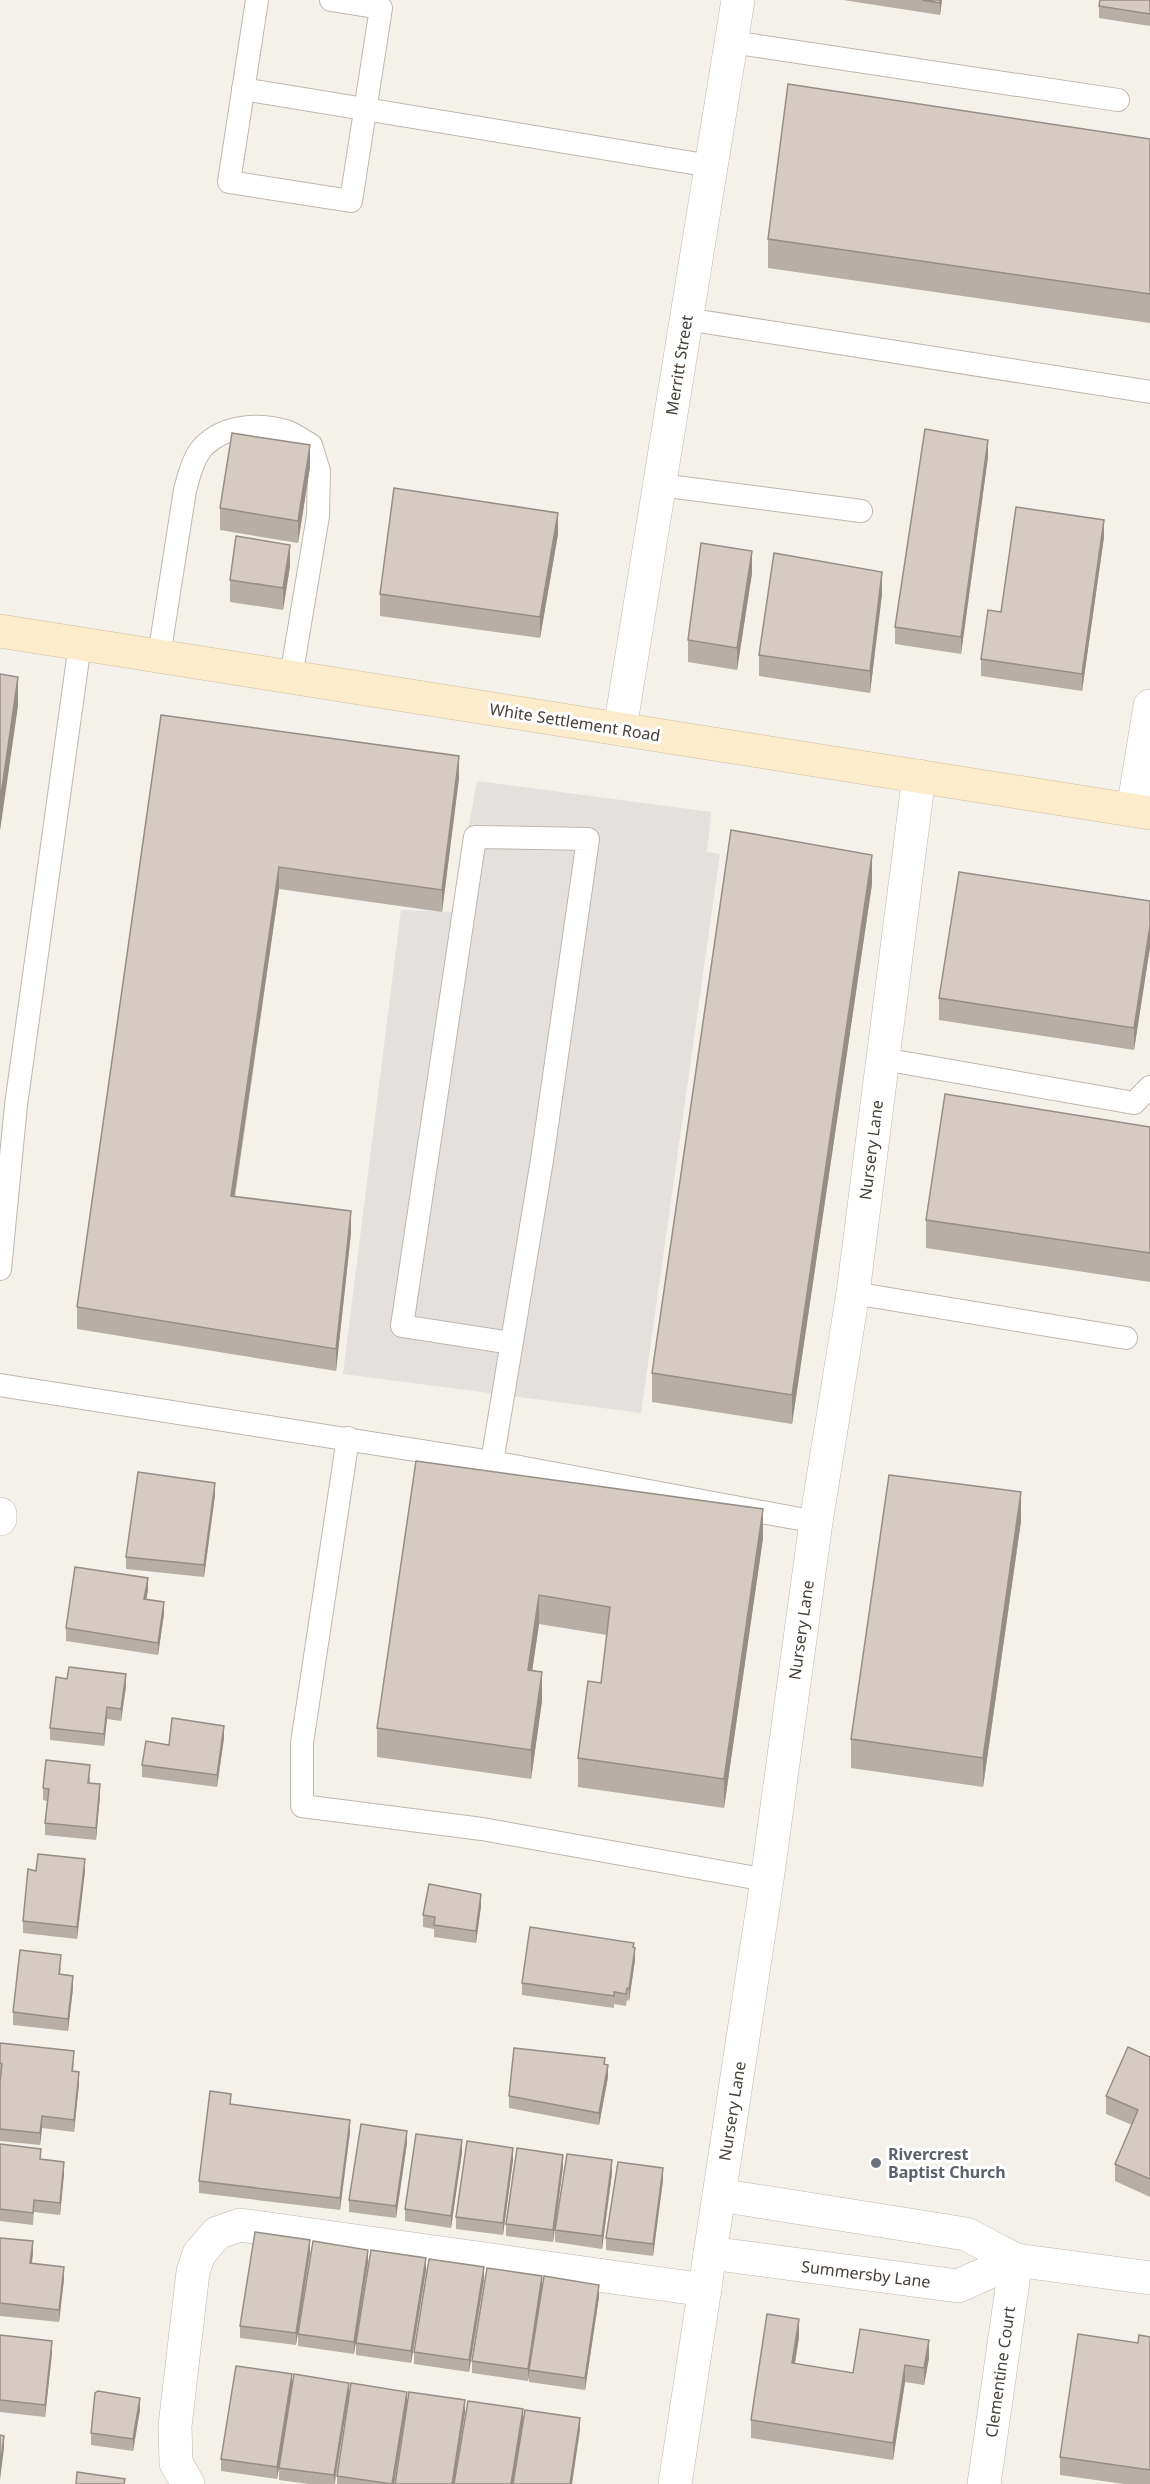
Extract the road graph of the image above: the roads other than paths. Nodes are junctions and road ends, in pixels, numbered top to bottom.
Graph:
1 (257, 0) edge
2 (331, 0) edge
3 (738, 0) edge
4 (731, 42) junction
5 (243, 89) junction
6 (1118, 100) dead end
7 (367, 109) junction
8 (711, 166) junction
9 (686, 319) junction
10 (1150, 392) edge
11 (660, 484) junction
12 (861, 511) dead end
13 (0, 631) edge
14 (80, 644) junction
15 (159, 656) junction
16 (291, 677) junction
17 (1149, 714) edge
18 (620, 729) junction
19 (919, 776) junction
20 (1142, 811) edge
21 (883, 1059) junction
22 (1150, 1087) edge
23 (8, 1104) edge
24 (0, 1269) edge
25 (852, 1293) junction
26 (1126, 1338) dead end
27 (511, 1343) junction
28 (0, 1385) edge
29 (348, 1438) junction
30 (492, 1462) junction
31 (816, 1522) junction
32 (767, 1880) junction
33 (719, 2195) junction
34 (710, 2253) junction
35 (1016, 2259) junction
36 (1150, 2278) edge
37 (705, 2290) junction
38 (188, 2484) edge
39 (675, 2484) edge
40 (984, 2484) edge

1 - 5 lane
2 - 7 lane
3 - 4 street, Merritt Street
4 - 6 lane
4 - 8 street, Merritt Street
5 - 7 lane
5 - 7 lane
7 - 8 lane
8 - 9 street, Merritt Street
9 - 10 lane
9 - 11 street, Merritt Street
11 - 12 lane
11 - 18 street, Merritt Street
13 - 14 main road, White Settlement Road
14 - 15 main road, White Settlement Road
14 - 23 lane
15 - 16 main road, White Settlement Road
15 - 16 lane
16 - 18 main road, White Settlement Road
17 - 20 street
18 - 19 main road, White Settlement Road
19 - 20 main road, White Settlement Road
19 - 21 street, Nursery Lane
21 - 22 lane
21 - 25 street, Nursery Lane
23 - 24 lane
25 - 26 lane
25 - 31 street, Nursery Lane
27 - 27 lane
27 - 30 lane
28 - 29 lane
29 - 30 lane
29 - 32 lane
30 - 31 lane
31 - 32 street, Nursery Lane
32 - 33 street, Nursery Lane
33 - 34 street, Nursery Lane
33 - 35 street
34 - 35 street, Summersby Lane
34 - 37 street, Nursery Lane
35 - 36 street
35 - 40 street, Clementine Court
37 - 38 street
37 - 39 street, Nursery Lane

